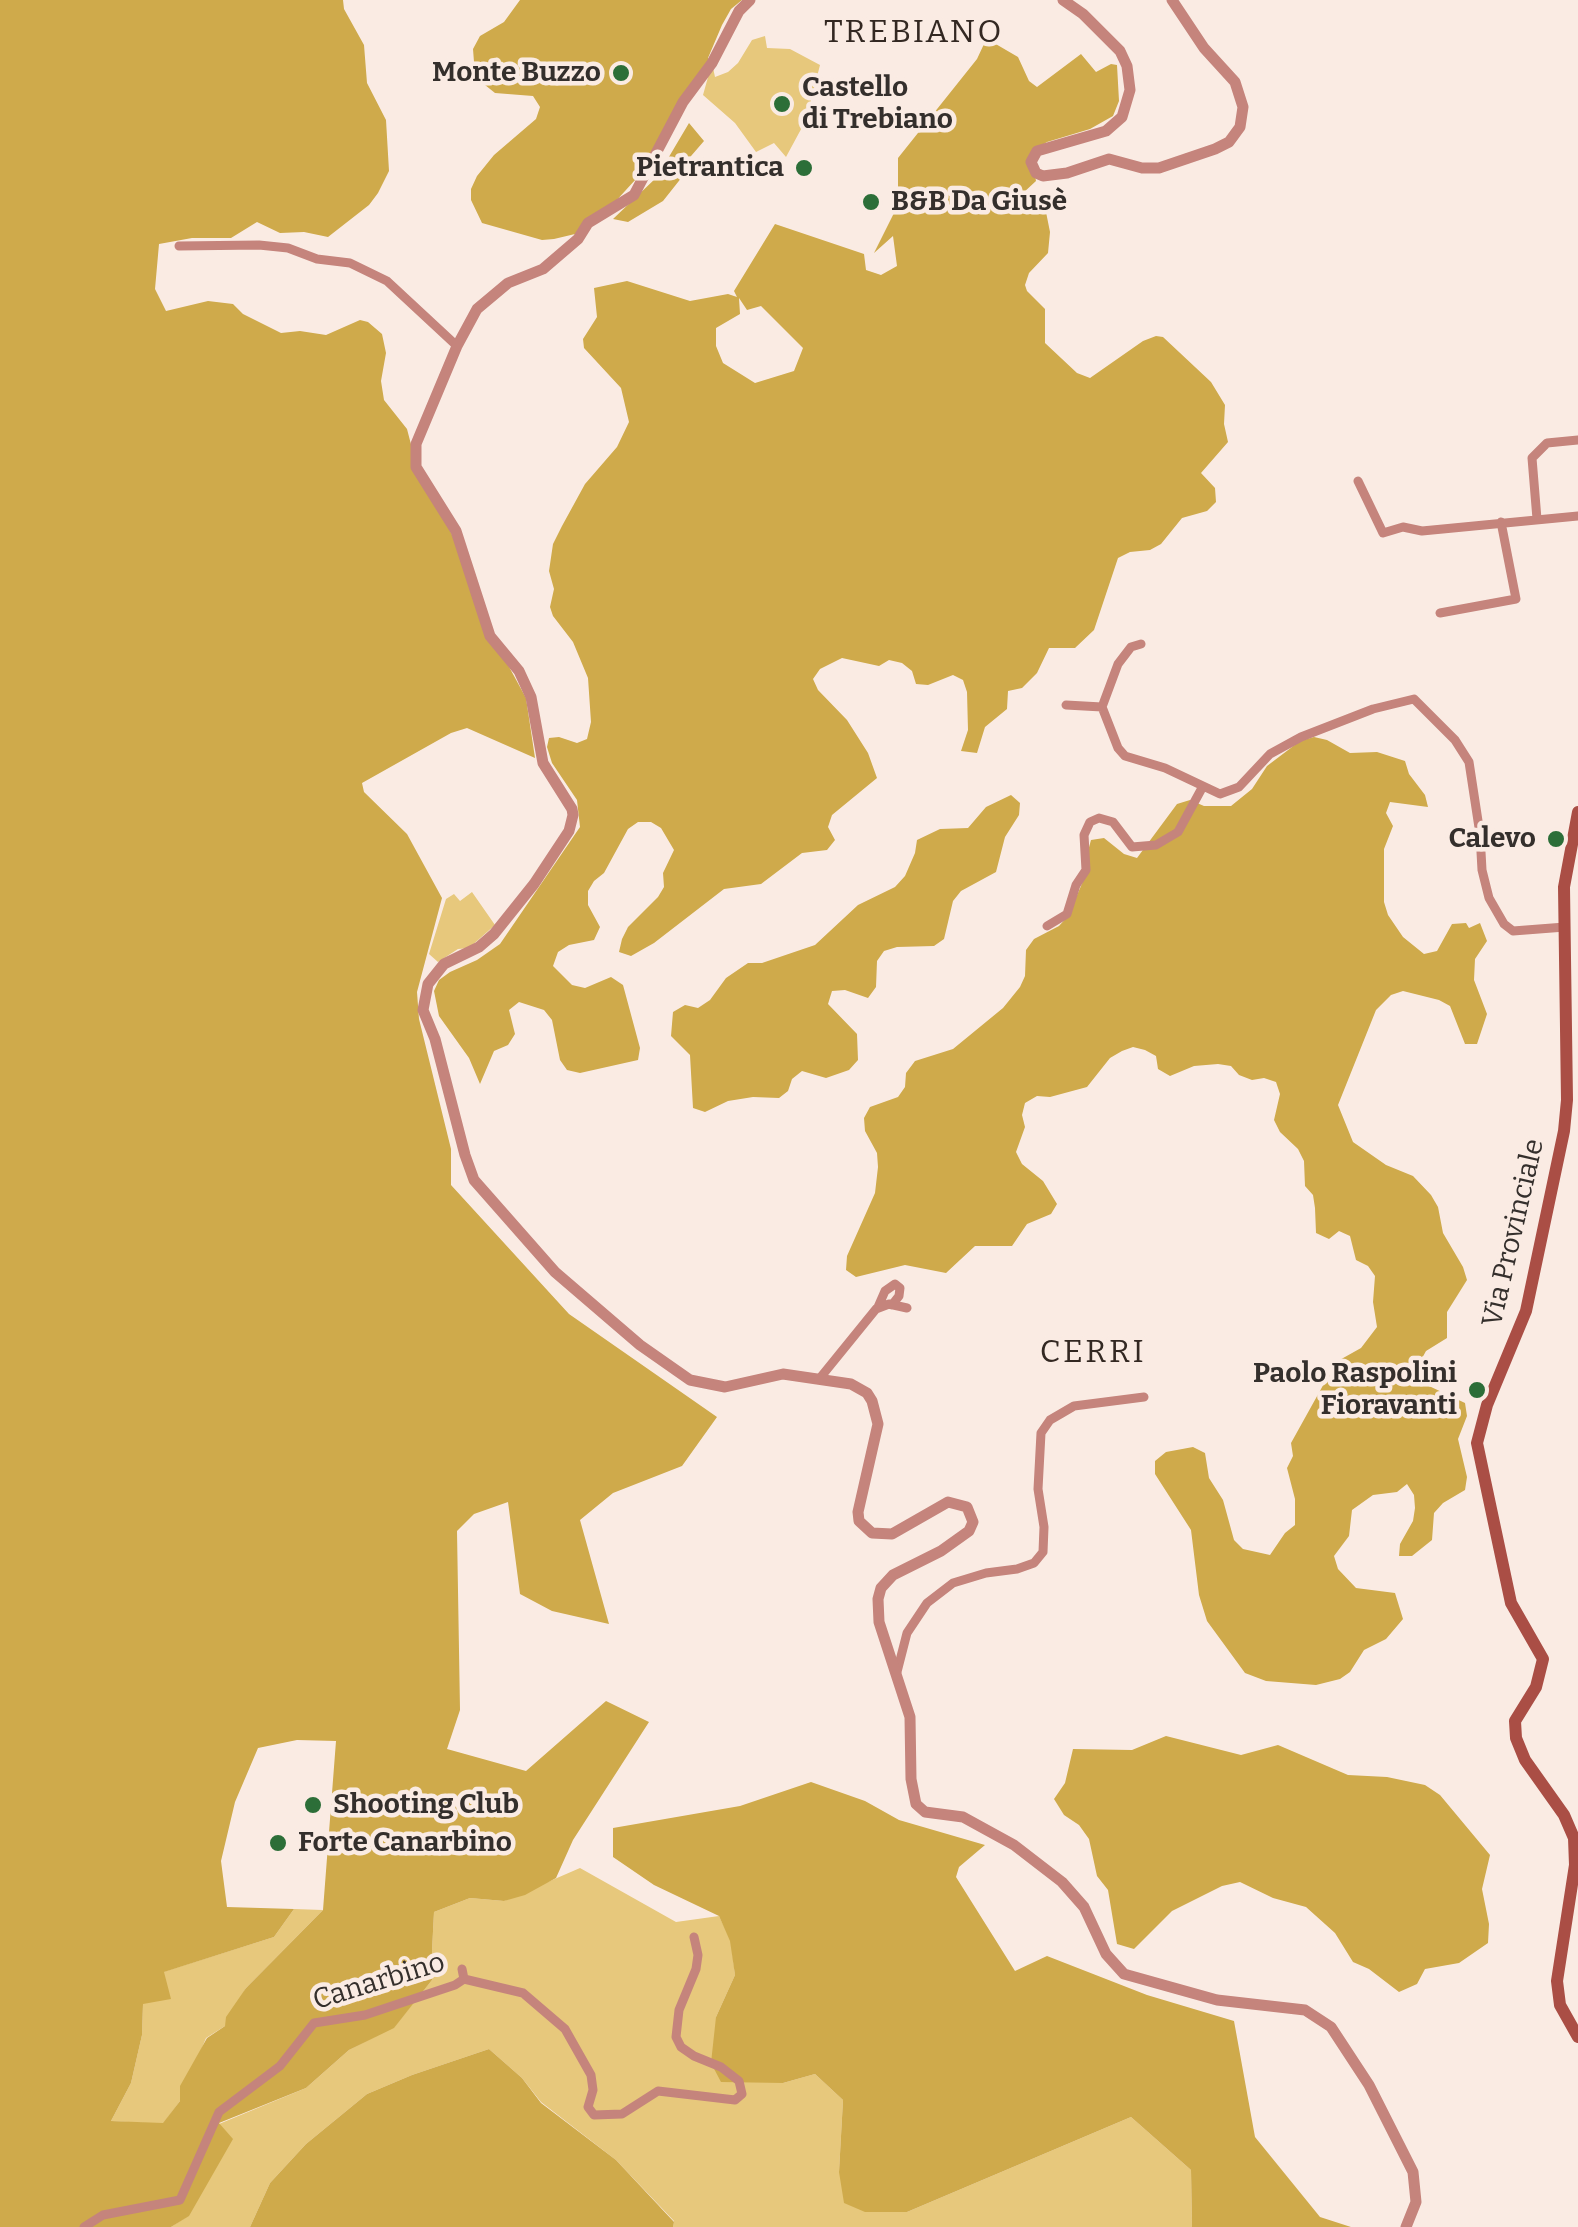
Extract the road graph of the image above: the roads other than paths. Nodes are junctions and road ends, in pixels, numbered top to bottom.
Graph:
1 (750, 0) edge
2 (1064, 0) edge
3 (1172, 0) edge
4 (180, 246) dead end
5 (456, 346) junction
6 (1578, 440) edge
7 (1358, 481) dead end
8 (1578, 516) edge
9 (1537, 519) junction
10 (1501, 522) junction
11 (1440, 612) dead end
12 (1142, 644) dead end
13 (1066, 705) dead end
14 (1102, 708) junction
15 (1202, 788) junction
16 (1578, 812) edge
17 (1046, 926) dead end
18 (1565, 927) junction
19 (892, 1305) junction
20 (907, 1308) dead end
21 (876, 1309) junction
22 (820, 1378) junction
23 (1144, 1397) dead end
24 (896, 1672) junction
25 (694, 1937) dead end
26 (1578, 2037) edge
27 (84, 2227) edge
28 (1406, 2227) edge

1 - 5 street
2 - 3 street
4 - 5 street
5 - 22 street
6 - 9 street
7 - 10 street
8 - 9 street
9 - 10 street
10 - 11 street
12 - 14 street
13 - 14 street
14 - 15 street
15 - 17 street
15 - 18 street
16 - 18 main road, Via Provinciale
18 - 26 main road, Via Provinciale
19 - 20 street
19 - 21 street
19 - 21 street
21 - 22 street
22 - 24 street
23 - 24 street
24 - 28 street
25 - 27 street, Canarbino

